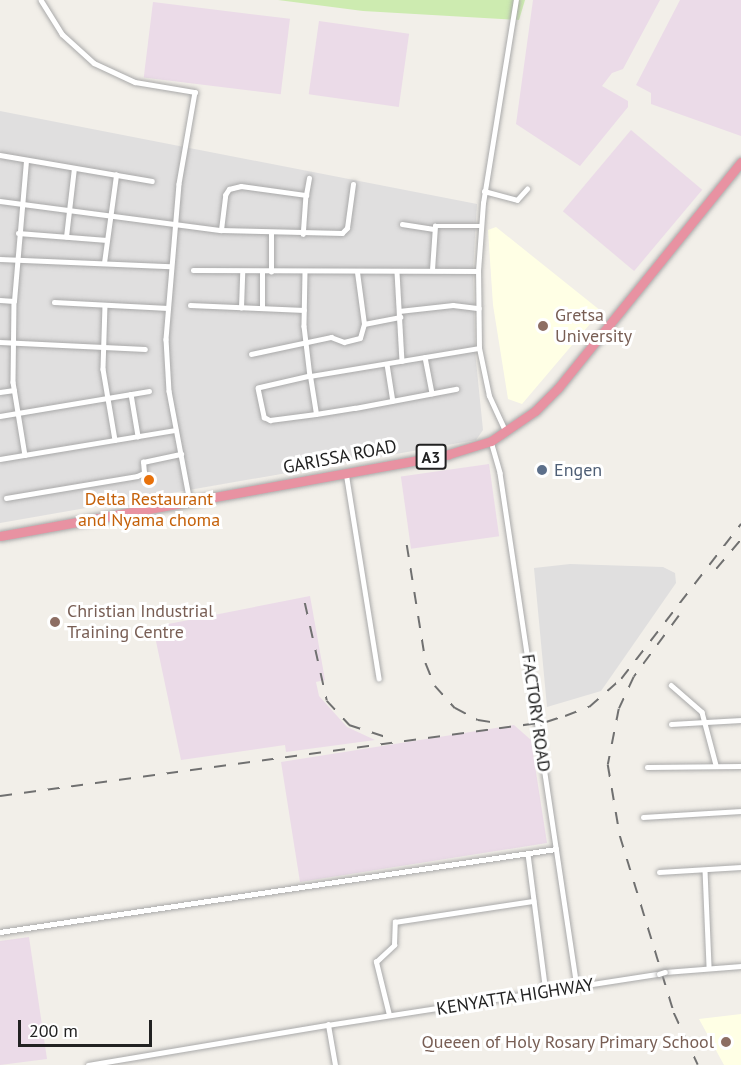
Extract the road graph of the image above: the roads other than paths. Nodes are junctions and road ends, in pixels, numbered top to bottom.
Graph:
1 (41, 0) edge
2 (516, 0) edge
3 (0, 155) edge
4 (26, 162) junction
5 (741, 162) edge
6 (74, 168) junction
7 (116, 175) junction
8 (309, 178) dead end
9 (152, 181) dead end
10 (353, 184) dead end
11 (527, 189) dead end
12 (484, 191) junction
13 (306, 195) junction
14 (0, 201) edge
15 (21, 204) junction
16 (70, 211) junction
17 (111, 216) junction
18 (174, 224) junction
19 (402, 224) dead end
20 (480, 226) junction
21 (434, 229) junction
22 (221, 230) junction
23 (18, 233) junction
24 (272, 233) junction
25 (303, 234) junction
26 (66, 237) junction
27 (107, 240) junction
28 (0, 259) edge
29 (16, 260) junction
30 (104, 263) junction
31 (170, 266) junction
32 (193, 270) dead end
33 (432, 270) junction
34 (478, 271) junction
35 (242, 272) junction
36 (262, 272) junction
37 (271, 272) junction
38 (305, 272) junction
39 (357, 272) junction
40 (397, 272) junction
41 (0, 300) edge
42 (14, 301) junction
43 (54, 302) dead end
44 (105, 305) junction
45 (190, 305) dead end
46 (168, 308) junction
47 (241, 308) junction
48 (262, 308) junction
49 (479, 309) junction
50 (304, 310) junction
51 (399, 314) junction
52 (364, 324) junction
53 (0, 342) edge
54 (14, 342) junction
55 (305, 343) junction
56 (104, 347) junction
57 (479, 348) junction
58 (145, 349) dead end
59 (251, 354) dead end
60 (425, 357) junction
61 (402, 361) junction
62 (387, 364) junction
63 (310, 376) junction
64 (456, 389) dead end
65 (14, 390) junction
66 (149, 391) dead end
67 (0, 392) edge
68 (432, 393) junction
69 (131, 394) junction
70 (107, 399) junction
71 (393, 401) junction
72 (18, 414) junction
73 (316, 414) junction
74 (0, 416) edge
75 (176, 430) junction
76 (506, 432) junction
77 (138, 436) junction
78 (115, 440) junction
79 (491, 441) junction
80 (181, 454) junction
81 (25, 455) junction
82 (0, 459) edge
83 (346, 472) junction
84 (6, 498) dead end
85 (190, 502) junction
86 (0, 536) edge
87 (380, 678) dead end
88 (671, 685) dead end
89 (741, 720) edge
90 (706, 721) junction
91 (671, 724) dead end
92 (716, 765) junction
93 (741, 766) edge
94 (647, 767) dead end
95 (741, 811) edge
96 (643, 816) dead end
97 (556, 849) junction
98 (528, 854) junction
99 (741, 867) edge
100 (705, 870) junction
101 (658, 872) dead end
102 (533, 901) junction
103 (0, 932) edge
104 (709, 966) junction
105 (741, 966) edge
106 (577, 987) junction
107 (546, 992) junction
108 (389, 1016) junction
109 (328, 1025) junction
110 (88, 1065) edge
111 (335, 1065) edge

1 - 18 street
2 - 12 street
3 - 4 street
4 - 6 street
4 - 15 street
5 - 76 highway, GARISSA ROAD / A3
6 - 7 street
6 - 16 street
7 - 9 street
7 - 17 street
8 - 13 street
10 - 25 street
11 - 12 street
12 - 20 street
13 - 22 street
13 - 25 street
14 - 15 street
15 - 16 street
15 - 23 street
16 - 17 street
16 - 26 street
17 - 18 street
17 - 27 street
18 - 22 street
18 - 31 street
19 - 21 street
20 - 21 street
20 - 34 street
21 - 33 street
22 - 24 street
23 - 26 street
23 - 29 street
24 - 25 street
24 - 37 street
26 - 27 street
27 - 30 street
28 - 29 street
29 - 30 street
29 - 42 street
30 - 31 street
31 - 46 street
32 - 35 street
33 - 34 street
33 - 40 street
34 - 49 street
35 - 36 street
35 - 47 street
36 - 37 street
36 - 48 street
37 - 38 street
38 - 39 street
38 - 50 street
39 - 40 street
39 - 52 street
40 - 51 street
41 - 42 street
42 - 54 street
43 - 44 street
44 - 46 street
44 - 56 street
45 - 47 street
46 - 75 street
47 - 48 street
48 - 50 street
49 - 51 street
49 - 57 street
50 - 55 street
51 - 52 street
51 - 61 street
52 - 55 street
53 - 54 street
54 - 56 street
54 - 65 street
55 - 59 street
55 - 63 street
56 - 58 street
56 - 70 street
57 - 60 street
57 - 76 street
60 - 61 street
60 - 68 street
61 - 62 street
62 - 63 street
62 - 71 street
63 - 73 street
63 - 73 street
64 - 68 street
65 - 67 street
65 - 72 street
66 - 69 street
68 - 71 street
69 - 70 street
69 - 77 street
70 - 72 street
70 - 78 street
71 - 73 street
72 - 74 street
72 - 81 street
75 - 77 street
75 - 80 street
76 - 79 highway, GARISSA ROAD / A3
77 - 78 street
78 - 81 street
79 - 83 highway, GARISSA ROAD / A3
79 - 97 street, FACTORY ROAD
80 - 84 street
80 - 85 street
81 - 82 street
83 - 85 highway, GARISSA ROAD / A3
83 - 87 street
85 - 86 highway, GARISSA ROAD / A3
88 - 90 street
89 - 90 street
90 - 91 street
90 - 92 street
92 - 93 street
92 - 94 street
95 - 96 street
97 - 98 street
97 - 106 street, FACTORY ROAD
98 - 102 street
98 - 103 street
99 - 100 street
100 - 101 street
100 - 104 street
102 - 107 street
102 - 108 street
104 - 105 street, KENYATTA HIGHWAY
104 - 106 street, KENYATTA HIGHWAY
106 - 107 street, KENYATTA HIGHWAY
107 - 108 street, KENYATTA HIGHWAY
108 - 109 street, KENYATTA HIGHWAY
109 - 110 street, KENYATTA HIGHWAY
109 - 111 street

